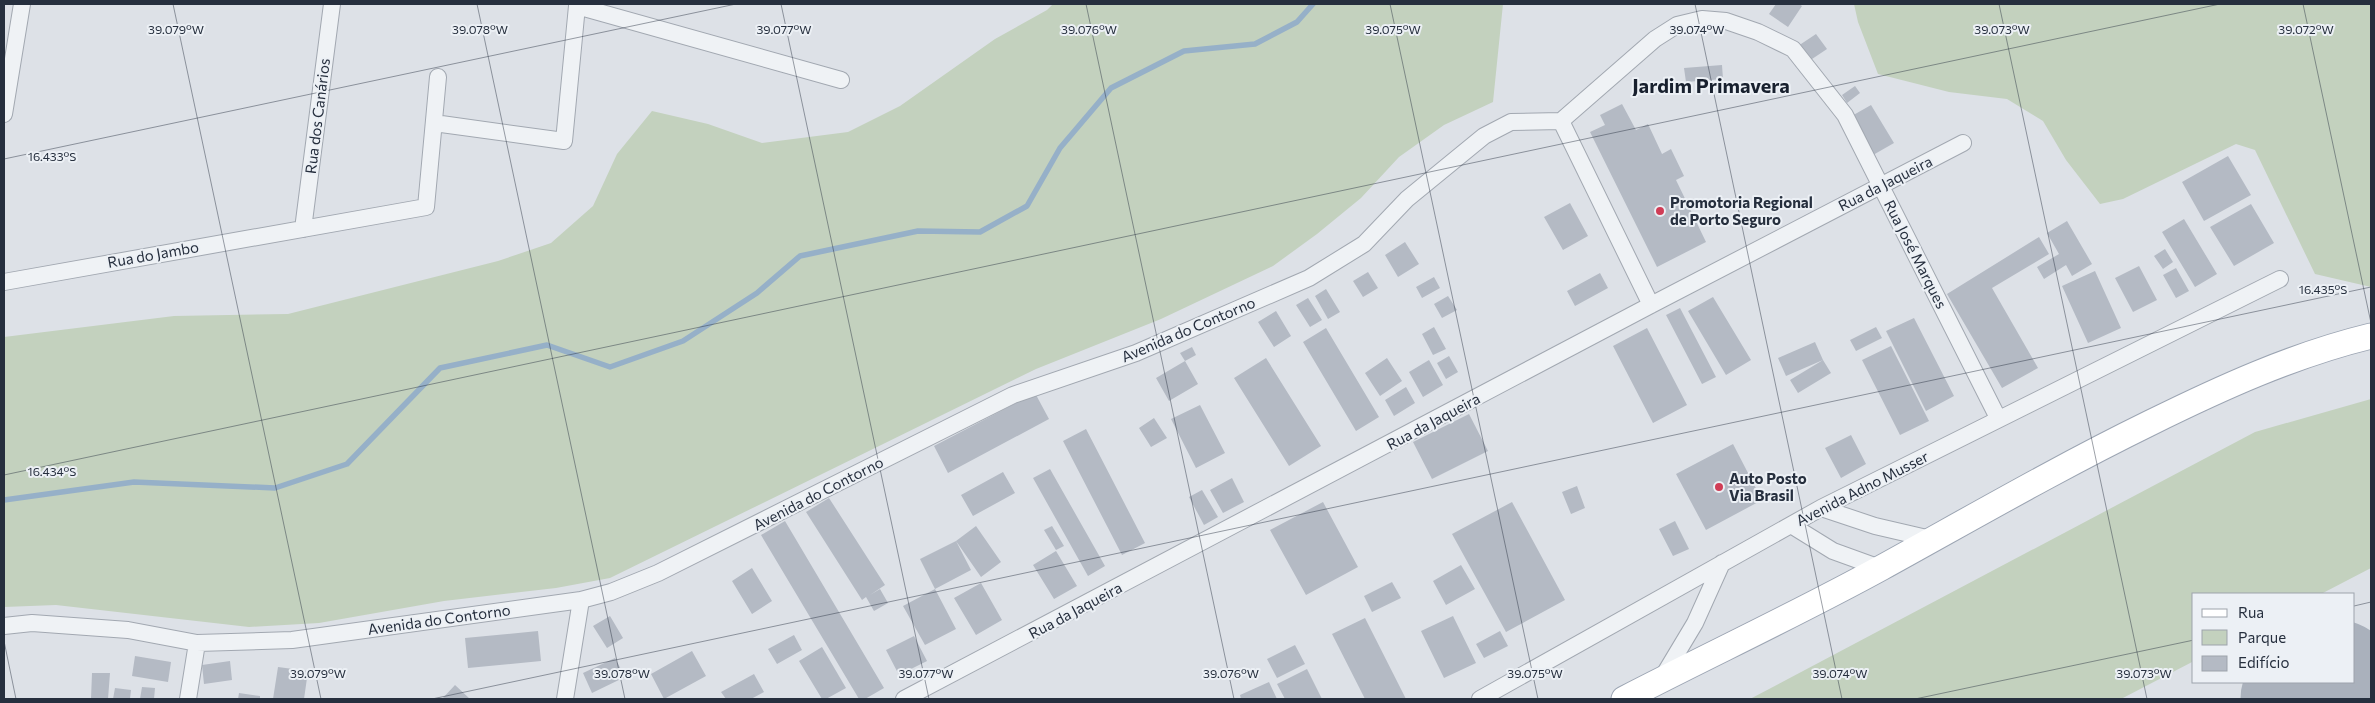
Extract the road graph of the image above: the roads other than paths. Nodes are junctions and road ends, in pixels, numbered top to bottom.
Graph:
1 (22, 4) edge
2 (332, 4) edge
3 (438, 77) dead end
4 (841, 80) dead end
5 (4, 114) edge
6 (1561, 121) junction
7 (434, 122) junction
8 (1963, 143) dead end
9 (1880, 185) junction
10 (303, 229) junction
11 (2280, 279) dead end
12 (4, 282) edge
13 (1651, 305) junction
14 (2371, 336) edge
15 (1998, 418) junction
16 (1821, 508) junction
17 (1791, 525) junction
18 (1931, 539) junction
19 (1722, 562) junction
20 (1880, 568) junction
21 (581, 600) junction
22 (4, 626) edge
23 (197, 643) junction
24 (1661, 680) junction
25 (188, 699) edge
26 (565, 699) edge
27 (904, 699) edge
28 (1480, 699) edge
29 (1624, 699) edge

1 - 5 street
2 - 10 street, Rua dos Canários
3 - 7 street
4 - 7 street
6 - 9 street, Rua José Marques
6 - 13 street
6 - 21 street, Avenida do Contorno
7 - 10 street, Rua do Jambo
8 - 9 street, Rua da Jaqueira
9 - 13 street, Rua da Jaqueira
9 - 15 street, Rua José Marques
10 - 12 street, Rua do Jambo
11 - 15 street, Avenida Adno Musser
13 - 27 street, Rua da Jaqueira
14 - 18 main road
15 - 16 street, Avenida Adno Musser
16 - 17 street, Avenida Adno Musser
16 - 18 street
17 - 19 street, Avenida Adno Musser
17 - 20 street
18 - 20 main road
19 - 24 street
19 - 28 street, Avenida Adno Musser
20 - 24 main road
21 - 23 street, Avenida do Contorno
21 - 26 street
22 - 23 street, Avenida do Contorno
23 - 25 street
24 - 29 main road

